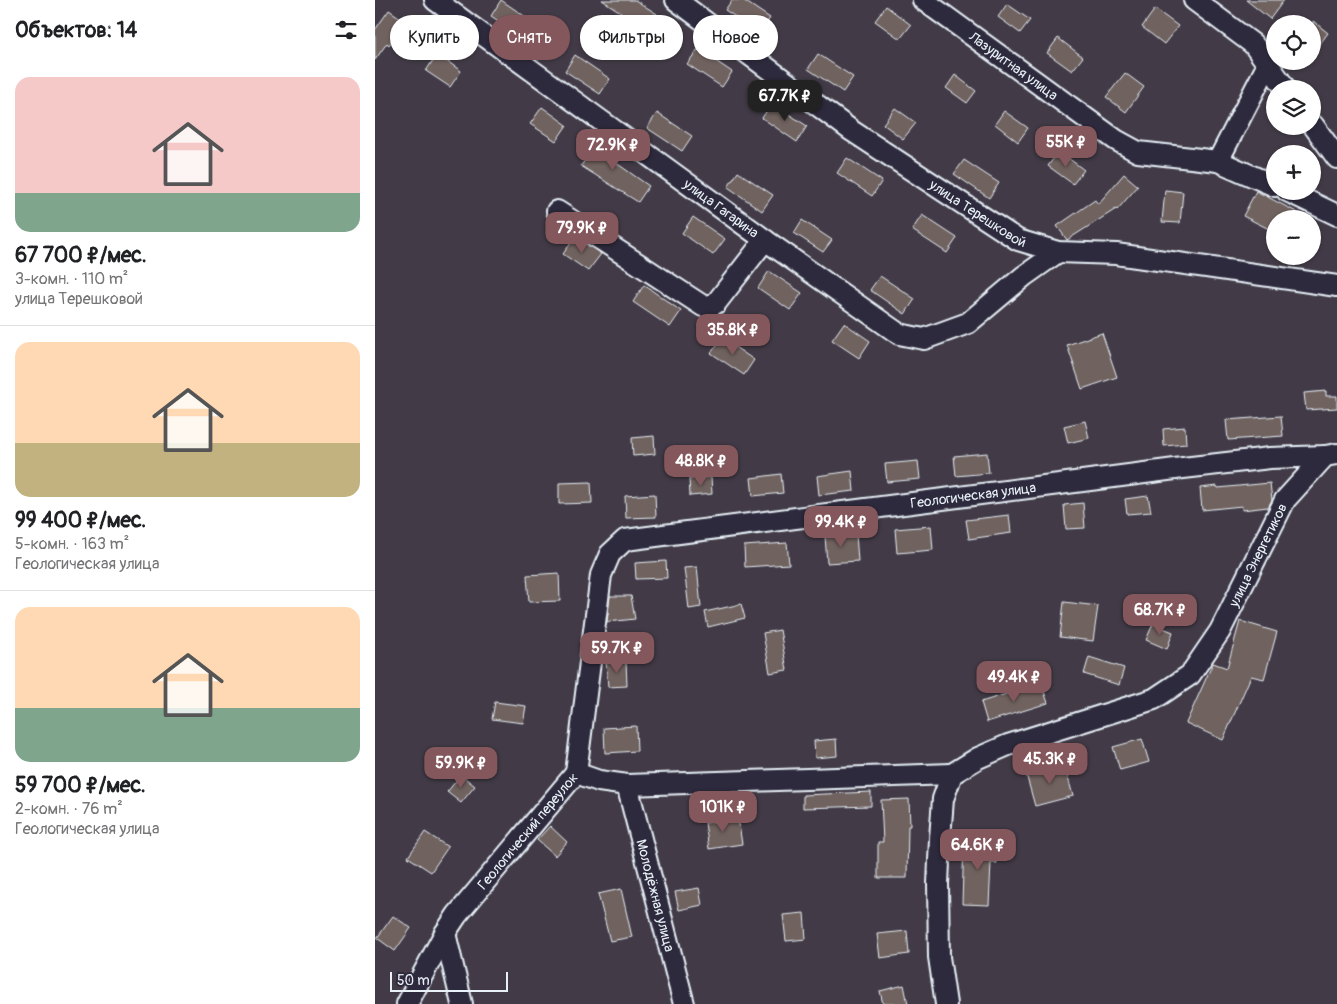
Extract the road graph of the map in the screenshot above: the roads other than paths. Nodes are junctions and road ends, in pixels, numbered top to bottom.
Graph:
1 (435, 0) edge
2 (676, 0) edge
3 (923, 0) edge
4 (1194, 0) edge
5 (1266, 61) edge
6 (1266, 68) edge
7 (1320, 135) edge
8 (1337, 158) edge
9 (1218, 161) junction
10 (1266, 182) edge
11 (1306, 200) edge
12 (557, 211) dead end
13 (1337, 215) edge
14 (765, 240) junction
15 (1059, 252) junction
16 (1337, 286) edge
17 (1331, 455) edge
18 (576, 773) junction
19 (952, 774) junction
20 (627, 785) junction
21 (445, 933) junction
22 (407, 1004) edge
23 (462, 1004) edge
24 (684, 1004) edge
25 (945, 1004) edge

1 - 14 street, улица Гагарина
2 - 15 street, улица Терешковой
3 - 9 street, Лазуритная улица
4 - 5 street
6 - 9 street
7 - 8 street
9 - 10 street, Лазуритная улица
11 - 13 street
12 - 14 street, улица Гагарина
14 - 15 street, улица Гагарина
15 - 16 street, улица Терешковой
17 - 18 street, Геологическая улица
17 - 19 street, улица Энергетиков
18 - 20 street, Геологический переулок
18 - 21 street, Геологический переулок
19 - 20 street, Геологический переулок
19 - 25 street
20 - 24 street, Молодёжная улица
21 - 22 street, Геологический переулок
21 - 23 street

